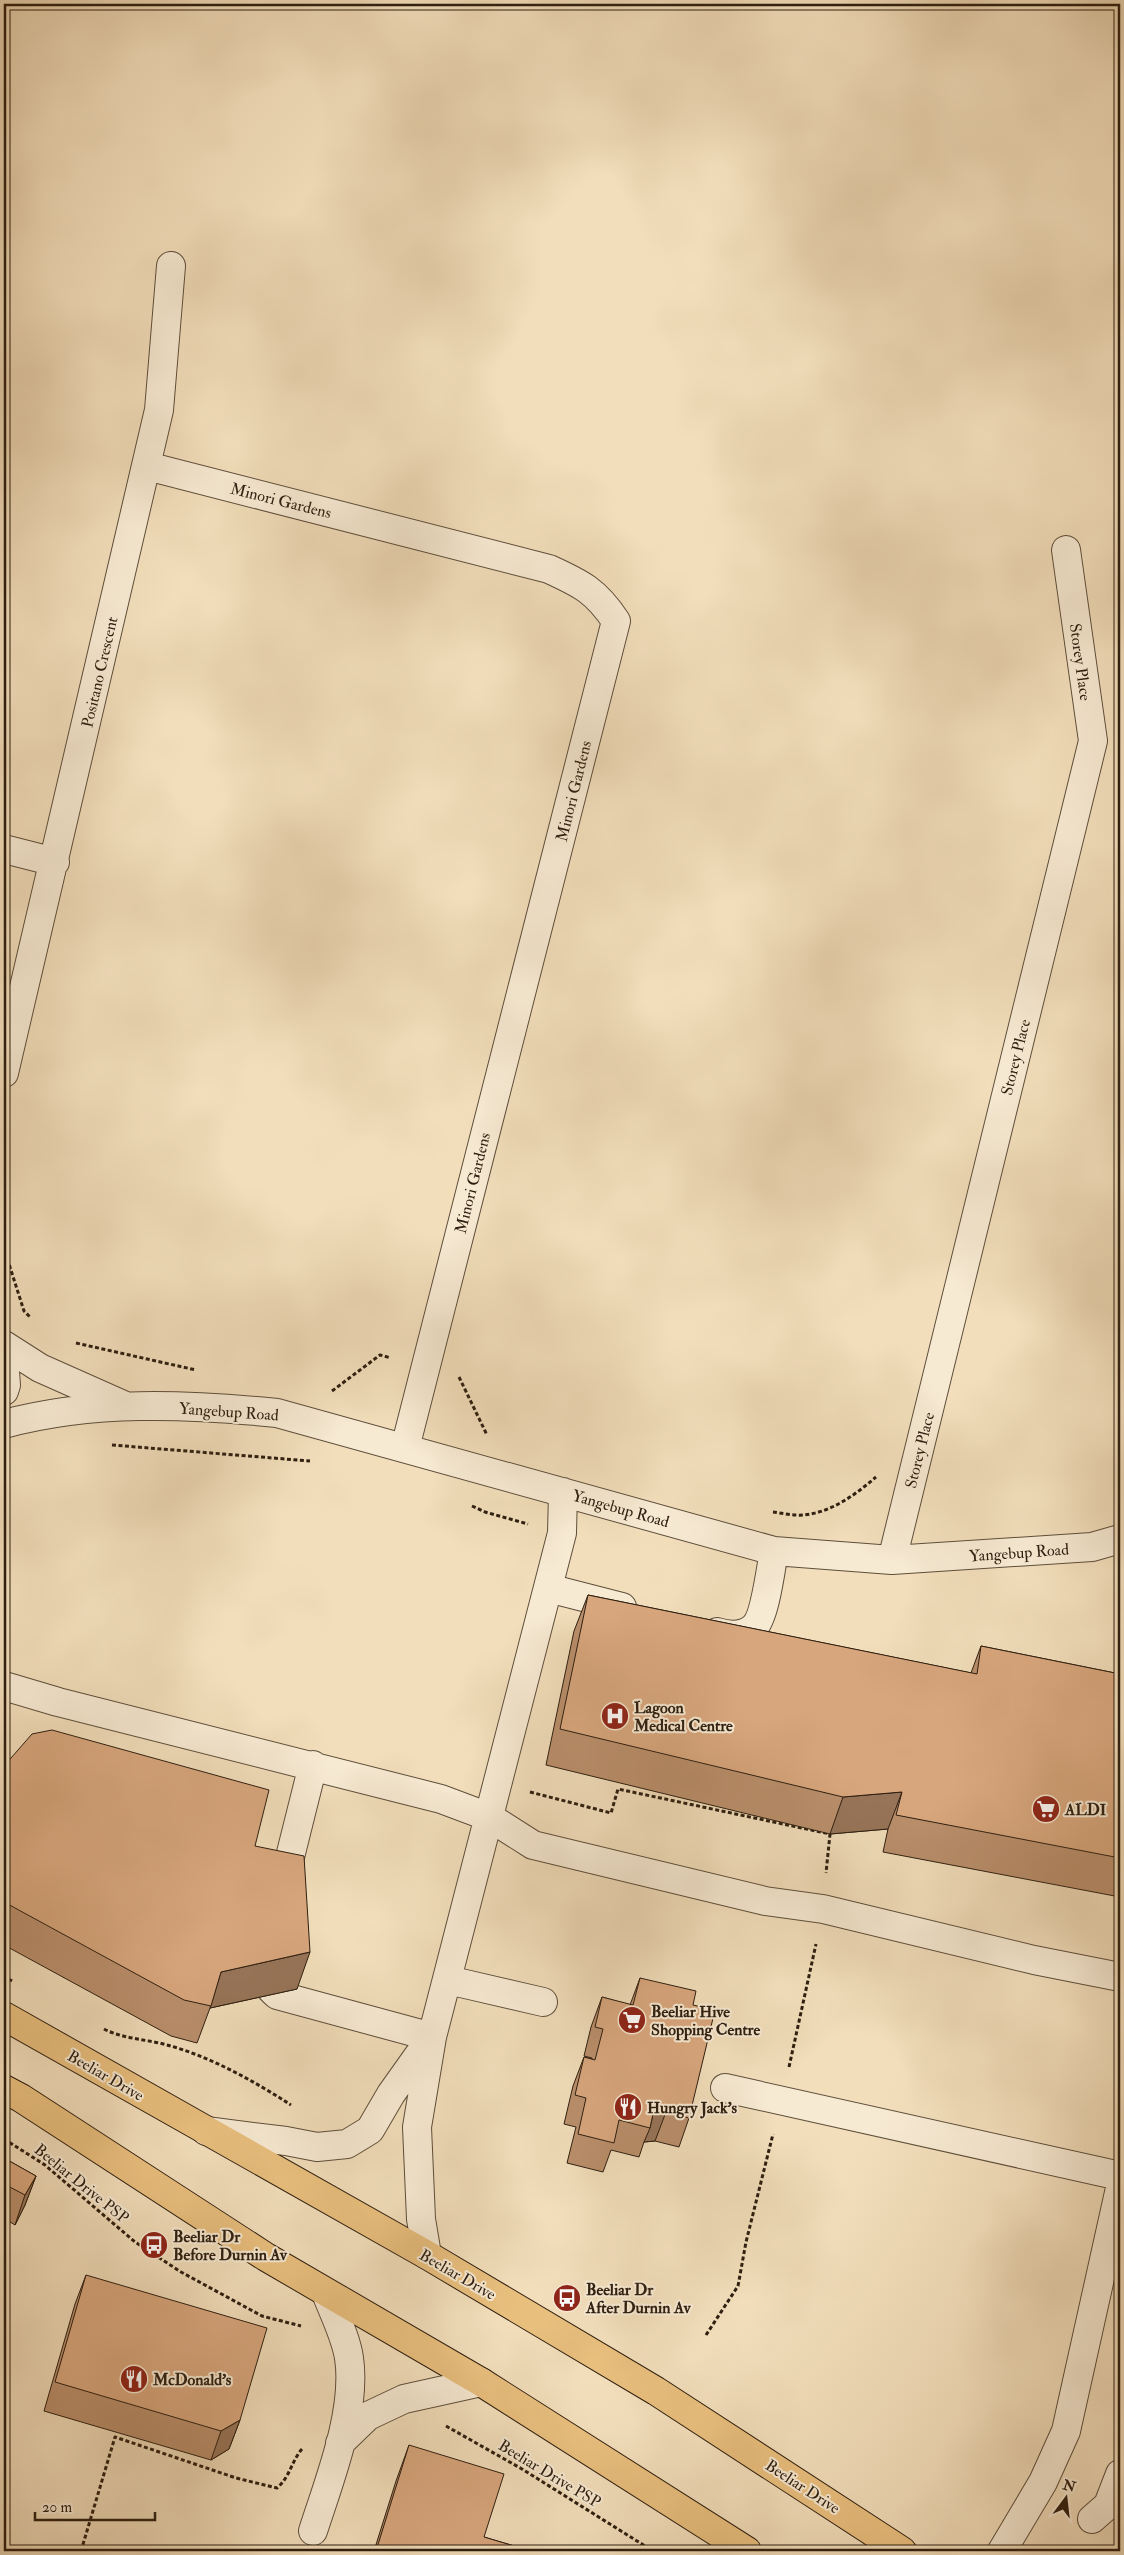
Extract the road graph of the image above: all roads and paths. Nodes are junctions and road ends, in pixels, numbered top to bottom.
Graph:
1 (171, 266) dead end
2 (147, 466) junction
3 (1066, 550) dead end
4 (4, 849) edge
5 (55, 862) junction
6 (4, 1073) edge
7 (4, 1345) edge
8 (4, 1358) edge
9 (4, 1391) edge
10 (127, 1406) junction
11 (4, 1424) edge
12 (106, 1444) dead end
13 (405, 1448) junction
14 (313, 1461) dead end
15 (563, 1492) junction
16 (469, 1504) dead end
17 (562, 1533) junction
18 (1120, 1539) edge
19 (774, 1551) junction
20 (892, 1560) junction
21 (548, 1588) junction
22 (642, 1613) edge
23 (689, 1625) edge
24 (4, 1686) edge
25 (313, 1765) junction
26 (531, 1782) dead end
27 (497, 1784) junction
28 (529, 1792) junction
29 (489, 1817) junction
30 (830, 1834) dead end
31 (276, 1916) edge
32 (269, 1943) edge
33 (4, 1976) edge
34 (1120, 1977) edge
35 (448, 1980) junction
36 (17, 1984) dead end
37 (543, 2002) dead end
38 (4, 2016) edge
39 (96, 2025) dead end
40 (432, 2037) junction
41 (725, 2088) dead end
42 (4, 2089) edge
43 (297, 2109) dead end
44 (205, 2131) junction
45 (4, 2139) edge
46 (1120, 2176) edge
47 (1120, 2188) edge
48 (427, 2255) junction
49 (326, 2293) junction
50 (308, 2331) dead end
51 (480, 2382) junction
52 (442, 2423) dead end
53 (340, 2443) junction
54 (1120, 2474) edge
55 (277, 2488) dead end
56 (1092, 2519) dead end
57 (313, 2531) dead end
58 (81, 2551) edge
59 (652, 2551) edge
60 (747, 2551) edge
61 (902, 2551) edge
62 (1002, 2551) edge

1 - 2 street, Positano Crescent
2 - 5 street, Positano Crescent
2 - 13 street, Minori Gardens
3 - 20 street, Storey Place
4 - 5 street
5 - 6 street, Positano Crescent
7 - 10 street, Yangebup Road
8 - 9 street
10 - 11 street, Yangebup Road
10 - 13 street, Yangebup Road
12 - 14 path
13 - 15 street, Yangebup Road
15 - 17 street
15 - 19 street, Yangebup Road
16 - 17 path
17 - 21 street
18 - 20 street, Yangebup Road
19 - 20 street, Yangebup Road
19 - 23 street
21 - 22 street
21 - 27 street
24 - 25 street
25 - 29 street
25 - 31 street
26 - 28 path
27 - 28 path
27 - 29 street
28 - 30 path
29 - 34 street
29 - 35 street
32 - 40 street
33 - 36 path
35 - 37 street
35 - 40 street
38 - 44 highway, Beeliar Drive
39 - 43 path
40 - 44 street
40 - 48 street
41 - 46 street
42 - 49 highway
44 - 48 highway, Beeliar Drive
45 - 50 path, Beeliar Drive PSP
47 - 62 street
48 - 61 highway, Beeliar Drive
49 - 51 highway
49 - 53 street
51 - 53 street
51 - 60 highway
52 - 59 path, Beeliar Drive PSP
53 - 57 street
54 - 56 street
55 - 58 path

